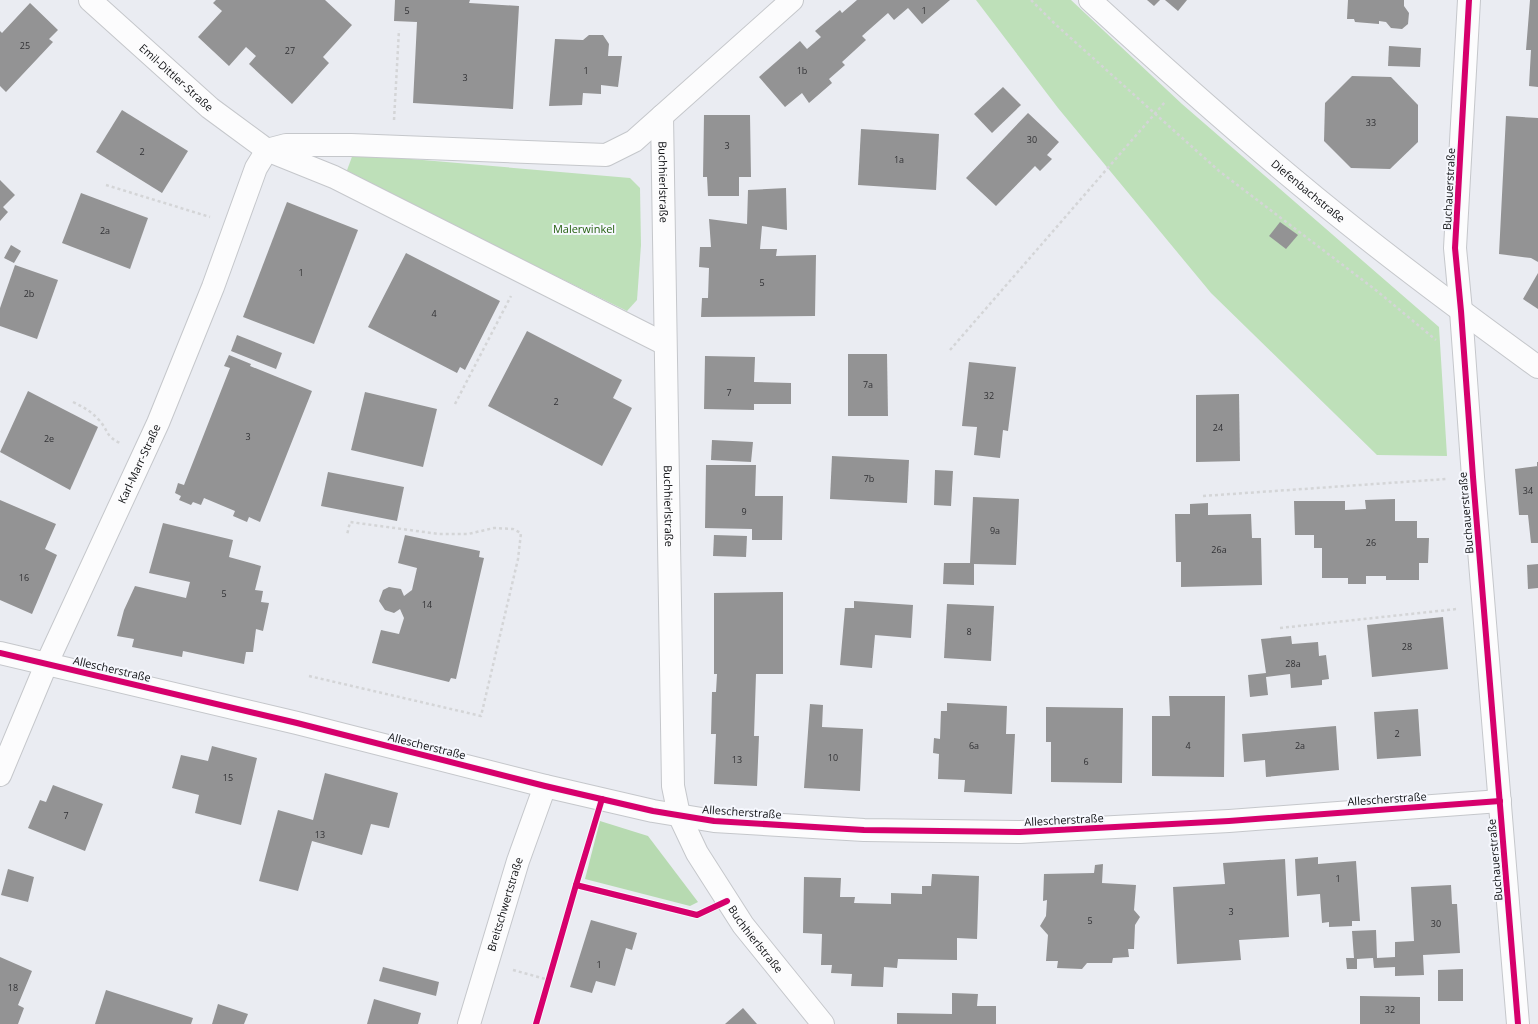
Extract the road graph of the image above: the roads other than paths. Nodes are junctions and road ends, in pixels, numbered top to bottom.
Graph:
1 (90, 0) edge
2 (792, 0) edge
3 (1090, 0) edge
4 (1470, 0) edge
5 (662, 116) junction
6 (267, 150) junction
7 (1461, 311) junction
8 (665, 344) junction
9 (1538, 367) edge
10 (0, 653) edge
11 (46, 665) junction
12 (0, 775) edge
13 (545, 786) junction
14 (1500, 801) junction
15 (679, 815) junction
16 (469, 1024) edge
17 (823, 1024) edge
18 (1518, 1024) edge

1 - 6 street, Emil-Dittler-Straße
2 - 5 street
3 - 7 street, Diefenbachstraße
4 - 7 street, Buchauerstraße
5 - 6 street
5 - 8 street, Buchhierlstraße
6 - 8 street
6 - 11 street, Karl-Marr-Straße
7 - 9 street, Diefenbachstraße
7 - 14 street, Buchauerstraße
8 - 15 street, Buchhierlstraße
10 - 11 street, Allescherstraße
11 - 12 street, Karl-Marr-Straße
11 - 13 street, Allescherstraße
13 - 15 street, Allescherstraße
13 - 16 street, Breitschwertstraße
14 - 15 street, Allescherstraße
14 - 18 street, Buchauerstraße
15 - 17 street, Buchhierlstraße

